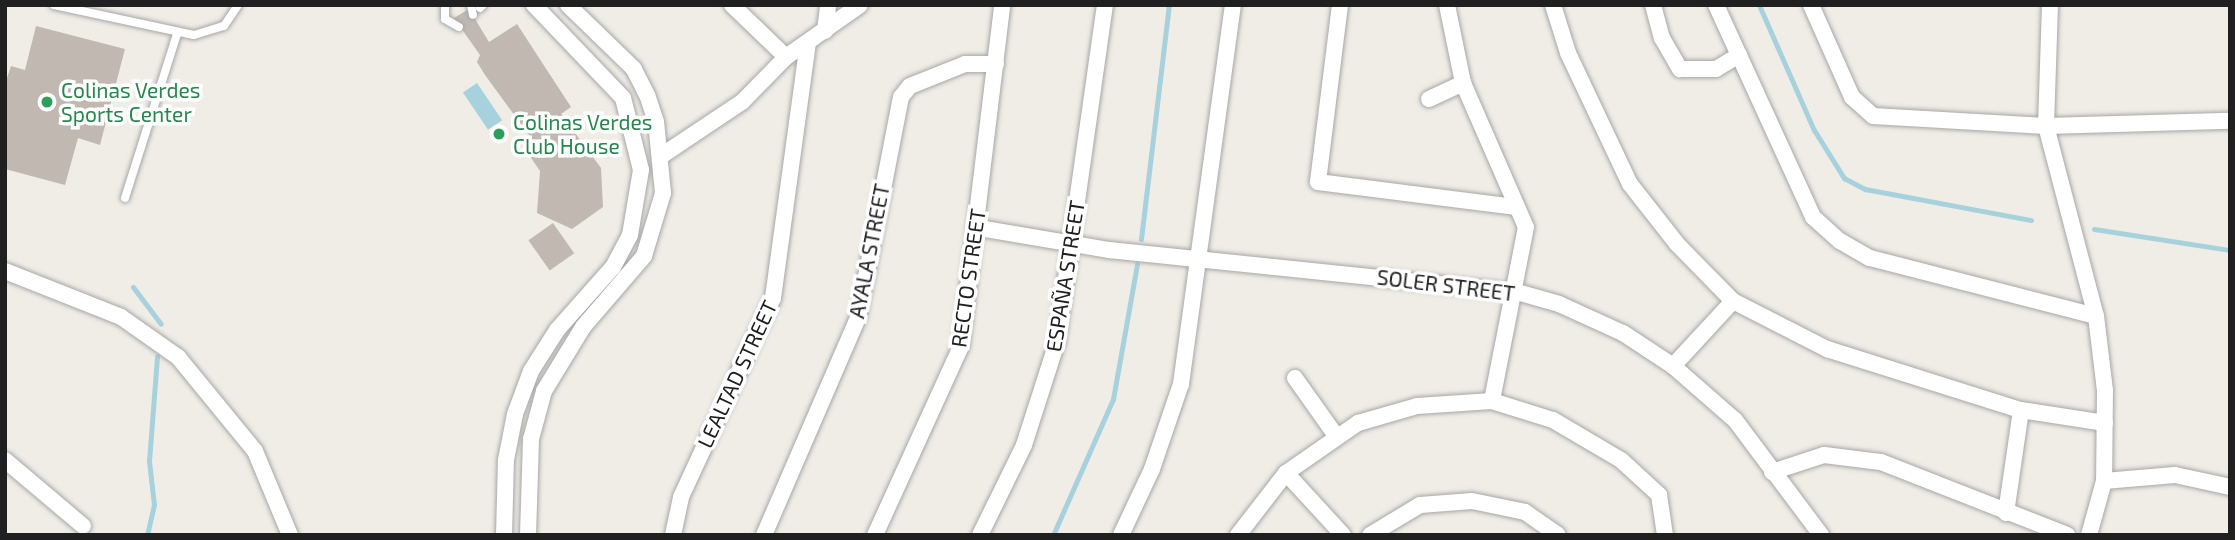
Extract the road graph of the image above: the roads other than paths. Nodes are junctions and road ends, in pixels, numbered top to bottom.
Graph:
1 (54, 5) edge
2 (238, 5) edge
3 (445, 5) edge
4 (534, 5) edge
5 (568, 5) edge
6 (732, 5) edge
7 (828, 5) edge
8 (859, 5) edge
9 (1002, 5) edge
10 (1105, 5) edge
11 (1233, 5) edge
12 (1340, 5) edge
13 (1447, 5) edge
14 (1553, 5) edge
15 (1653, 5) edge
16 (1716, 5) edge
17 (1811, 5) edge
18 (2050, 5) edge
19 (459, 27) dead end
20 (825, 31) junction
21 (177, 34) junction
22 (808, 44) junction
23 (1739, 55) junction
24 (786, 57) junction
25 (996, 64) junction
26 (1463, 83) junction
27 (1429, 99) dead end
28 (2230, 121) edge
29 (2046, 126) junction
30 (661, 156) junction
31 (125, 198) dead end
32 (1516, 207) junction
33 (979, 228) junction
34 (1071, 243) junction
35 (1199, 259) junction
36 (5, 271) edge
37 (1517, 292) junction
38 (1733, 301) junction
39 (2096, 316) junction
40 (1673, 366) junction
41 (1296, 378) dead end
42 (1492, 401) junction
43 (2021, 410) junction
44 (2105, 423) junction
45 (1336, 436) junction
46 (5, 460) edge
47 (1286, 472) junction
48 (1772, 472) junction
49 (2104, 481) junction
50 (2230, 487) edge
51 (2006, 513) junction
52 (83, 526) dead end
53 (290, 535) edge
54 (504, 535) edge
55 (528, 535) edge
56 (673, 535) edge
57 (764, 535) edge
58 (875, 535) edge
59 (980, 535) edge
60 (1121, 535) edge
61 (1238, 535) edge
62 (1343, 535) edge
63 (1370, 535) edge
64 (1558, 535) edge
65 (1665, 535) edge
66 (1821, 535) edge
67 (2067, 535) edge
68 (2089, 535) edge

1 - 21 lane
2 - 21 lane
3 - 19 lane
4 - 54 street
5 - 30 street
6 - 24 street
7 - 20 street
8 - 20 street
9 - 25 street, RECTO STREET
10 - 34 street, ESPAÑA STREET
11 - 35 street
12 - 32 street
13 - 26 street
14 - 38 street
15 - 23 street
16 - 23 street
17 - 29 street
18 - 29 street
20 - 22 street
21 - 31 lane
22 - 24 street
22 - 56 street, LEALTAD STREET
23 - 39 street
24 - 30 street
25 - 33 street, RECTO STREET
25 - 57 street, AYALA STREET
26 - 27 street
26 - 32 street
28 - 29 street
29 - 39 street
30 - 55 street
32 - 37 street
33 - 34 street, SOLER STREET
33 - 58 street, RECTO STREET
34 - 35 street, SOLER STREET
34 - 59 street, ESPAÑA STREET
35 - 37 street, SOLER STREET
35 - 60 street
36 - 53 street
37 - 40 street, SOLER STREET
37 - 42 street
38 - 40 street
38 - 43 street
39 - 44 street
40 - 48 street, SOLER STREET
41 - 45 street
42 - 45 street
42 - 65 street
43 - 44 street
43 - 51 street
44 - 49 street
45 - 47 street
46 - 52 street
47 - 61 street
47 - 62 street
48 - 51 street
48 - 66 street, SOLER STREET
49 - 50 street
49 - 68 street
51 - 67 street
63 - 64 street

